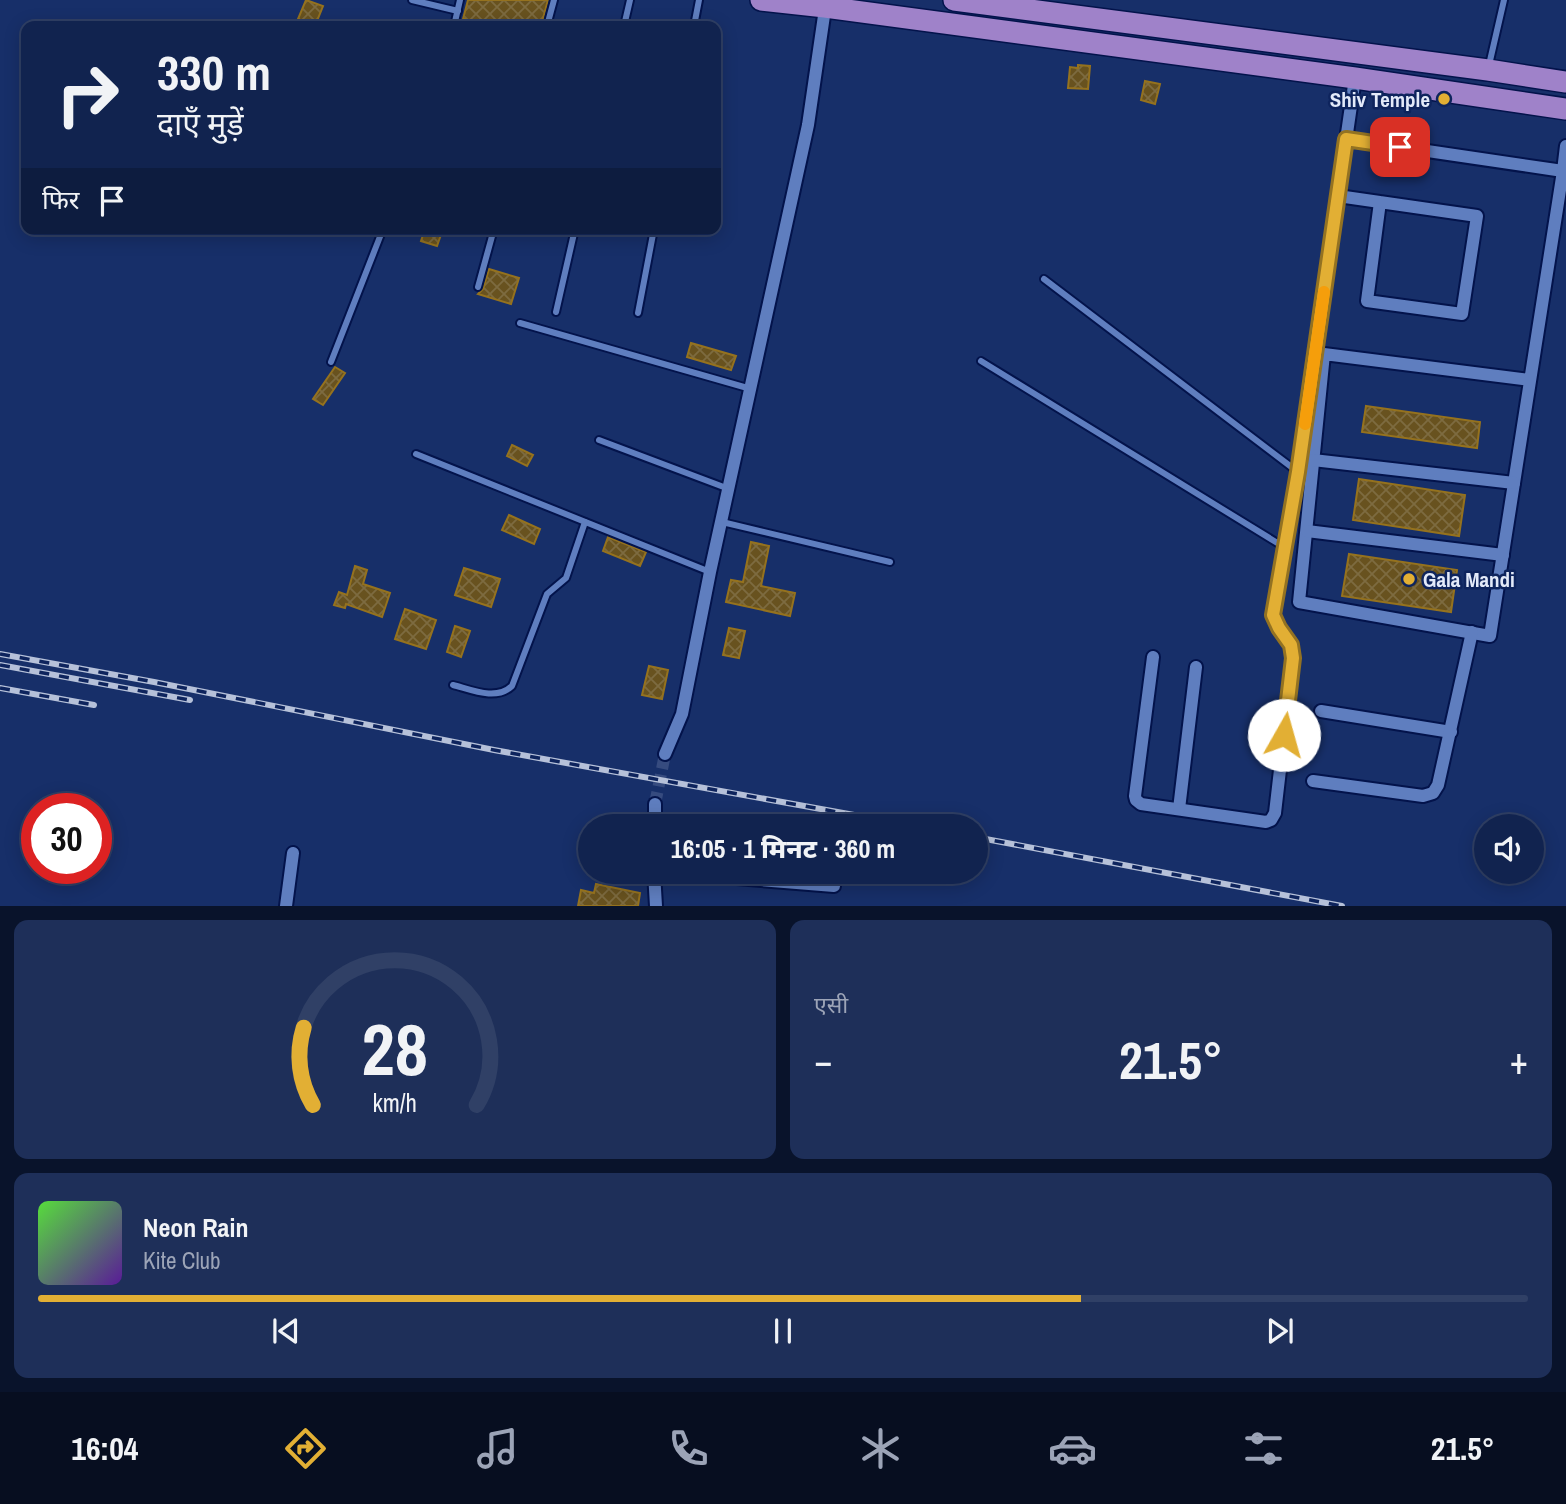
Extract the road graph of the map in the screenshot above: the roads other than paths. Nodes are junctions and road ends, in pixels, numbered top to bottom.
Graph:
1 (412, 0) edge
2 (460, 0) edge
3 (554, 0) edge
4 (630, 0) edge
5 (699, 0) edge
6 (761, 0) edge
7 (954, 0) edge
8 (1504, 0) edge
9 (432, 2) edge
10 (826, 4) edge
11 (458, 11) junction
12 (455, 21) edge
13 (548, 21) edge
14 (625, 21) edge
15 (695, 21) edge
16 (1488, 70) junction
17 (1354, 78) junction
18 (1566, 82) edge
19 (1566, 109) edge
20 (1346, 139) junction
21 (1566, 146) edge
22 (1563, 171) junction
23 (1338, 196) junction
24 (1380, 202) junction
25 (381, 235) edge
26 (492, 235) edge
27 (574, 235) edge
28 (653, 235) edge
29 (1045, 279) dead end
30 (478, 287) dead end
31 (556, 312) dead end
32 (638, 313) dead end
33 (520, 323) dead end
34 (981, 361) dead end
35 (331, 362) dead end
36 (1530, 380) junction
37 (751, 388) junction
38 (599, 440) dead end
39 (416, 454) dead end
40 (1313, 460) junction
41 (1298, 472) junction
42 (1514, 483) junction
43 (729, 489) junction
44 (585, 522) junction
45 (722, 522) junction
46 (1307, 531) junction
47 (1284, 547) junction
48 (1503, 555) junction
49 (890, 562) dead end
50 (710, 572) junction
51 (1472, 632) junction
52 (1153, 657) dead end
53 (1196, 667) dead end
54 (453, 685) dead end
55 (1321, 711) dead end
56 (1451, 732) junction
57 (665, 754) tunnel mouth
58 (1313, 780) dead end
59 (655, 804) tunnel mouth
60 (1179, 809) junction
61 (655, 814) edge
62 (293, 853) dead end
63 (655, 884) edge
64 (809, 884) edge
65 (834, 886) dead end
66 (286, 905) edge
67 (656, 905) edge

1 - 9 lane
2 - 11 lane
3 - 13 lane
4 - 14 lane
5 - 15 lane
6 - 10 main road
7 - 16 main road
8 - 16 lane
9 - 11 lane
10 - 17 main road
10 - 37 street
11 - 12 lane
16 - 18 main road
17 - 19 main road
17 - 20 street
20 - 22 street
20 - 23 street
21 - 22 street
22 - 36 street
23 - 24 street
23 - 41 street
24 - 24 street
25 - 35 lane
26 - 30 lane
27 - 31 lane
28 - 32 lane
29 - 41 lane
33 - 37 lane
34 - 47 lane
36 - 40 street
36 - 42 street
37 - 43 street
38 - 43 lane
39 - 44 lane
40 - 42 street
40 - 46 street
41 - 47 street
42 - 48 street
43 - 45 street
44 - 50 lane
44 - 54 lane
45 - 49 lane
45 - 50 street
46 - 48 street
46 - 51 street
47 - 60 street
48 - 51 street
50 - 57 street
51 - 56 street
52 - 60 street
53 - 60 street
55 - 56 street
56 - 58 street
59 - 61 street
62 - 66 street
63 - 67 street
64 - 65 street

